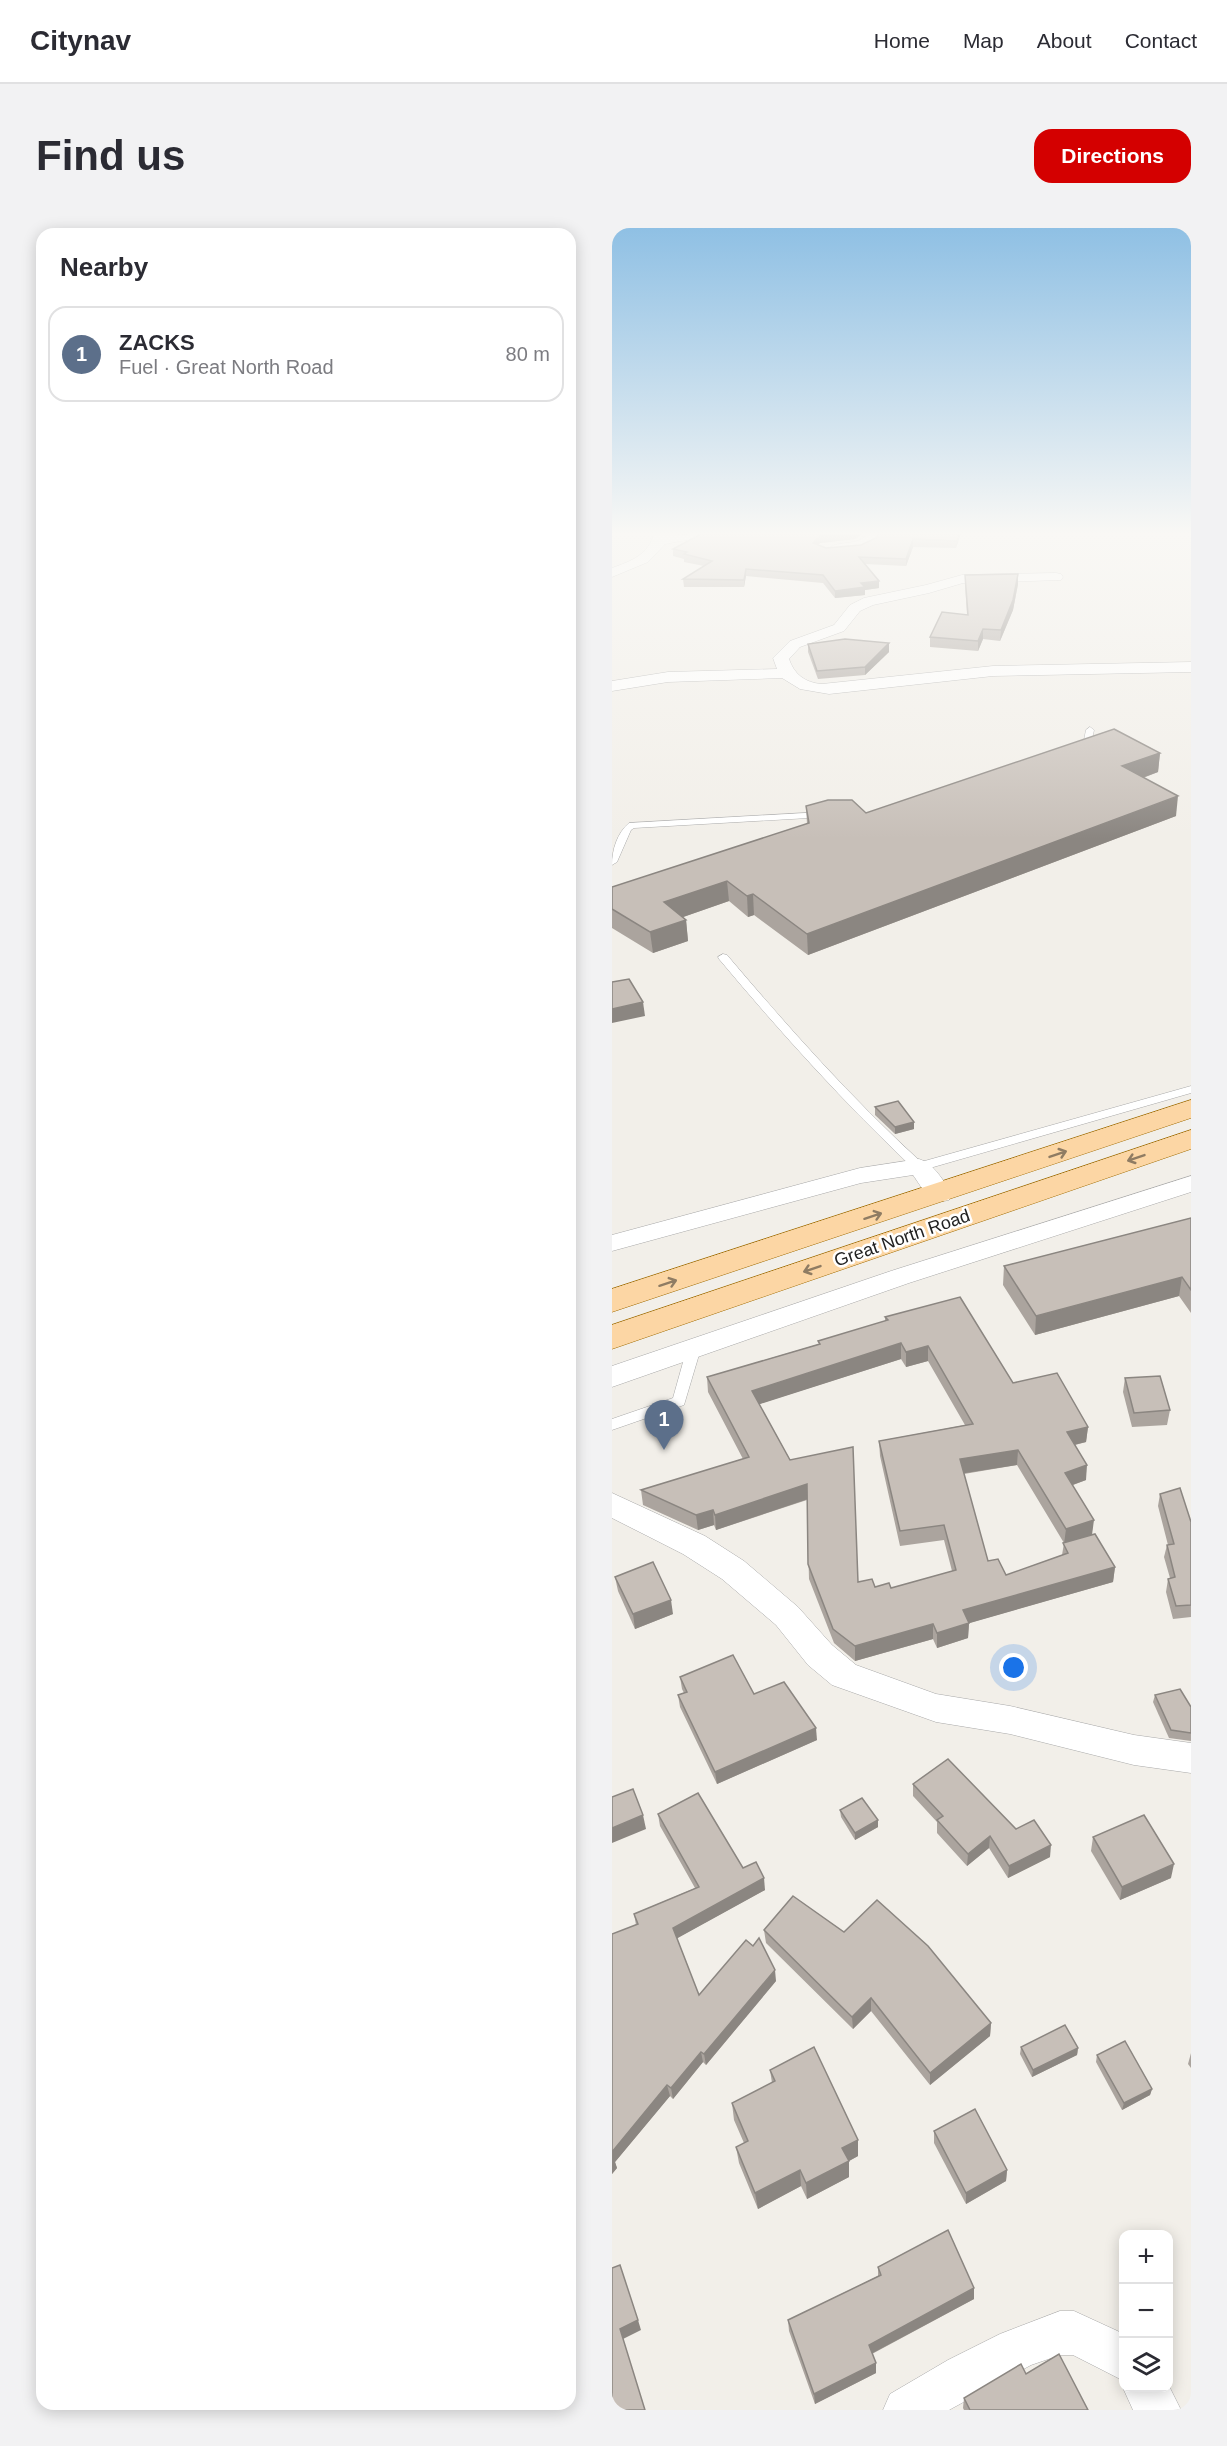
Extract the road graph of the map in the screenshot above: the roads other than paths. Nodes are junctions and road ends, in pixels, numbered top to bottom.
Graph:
1 (820, 635) edge
2 (1191, 667) edge
3 (786, 673) junction
4 (612, 686) edge
5 (1090, 730) dead end
6 (1074, 756) edge
7 (838, 814) edge
8 (612, 862) edge
9 (723, 957) dead end
10 (1191, 1089) edge
11 (1191, 1109) edge
12 (1191, 1140) edge
13 (919, 1167) junction
14 (1191, 1184) edge
15 (940, 1194) junction
16 (612, 1243) edge
17 (612, 1301) edge
18 (612, 1337) edge
19 (694, 1347) junction
20 (612, 1377) edge
21 (612, 1425) edge
22 (612, 1505) edge
23 (1191, 1758) edge
24 (1119, 2356) edge
25 (1148, 2392) edge
26 (906, 2410) edge
27 (1158, 2410) edge

1 - 3 street
2 - 3 street
3 - 4 street
5 - 6 lane
7 - 8 lane
9 - 13 lane
10 - 13 lane
15 -> 11 main road, Great North Road
12 -> 18 main road, Great North Road
13 - 15 street
13 - 16 street
14 - 19 street
17 -> 15 main road, Great North Road
19 - 20 street
19 - 21 lane
22 - 23 street
24 - 26 street
25 - 27 street

